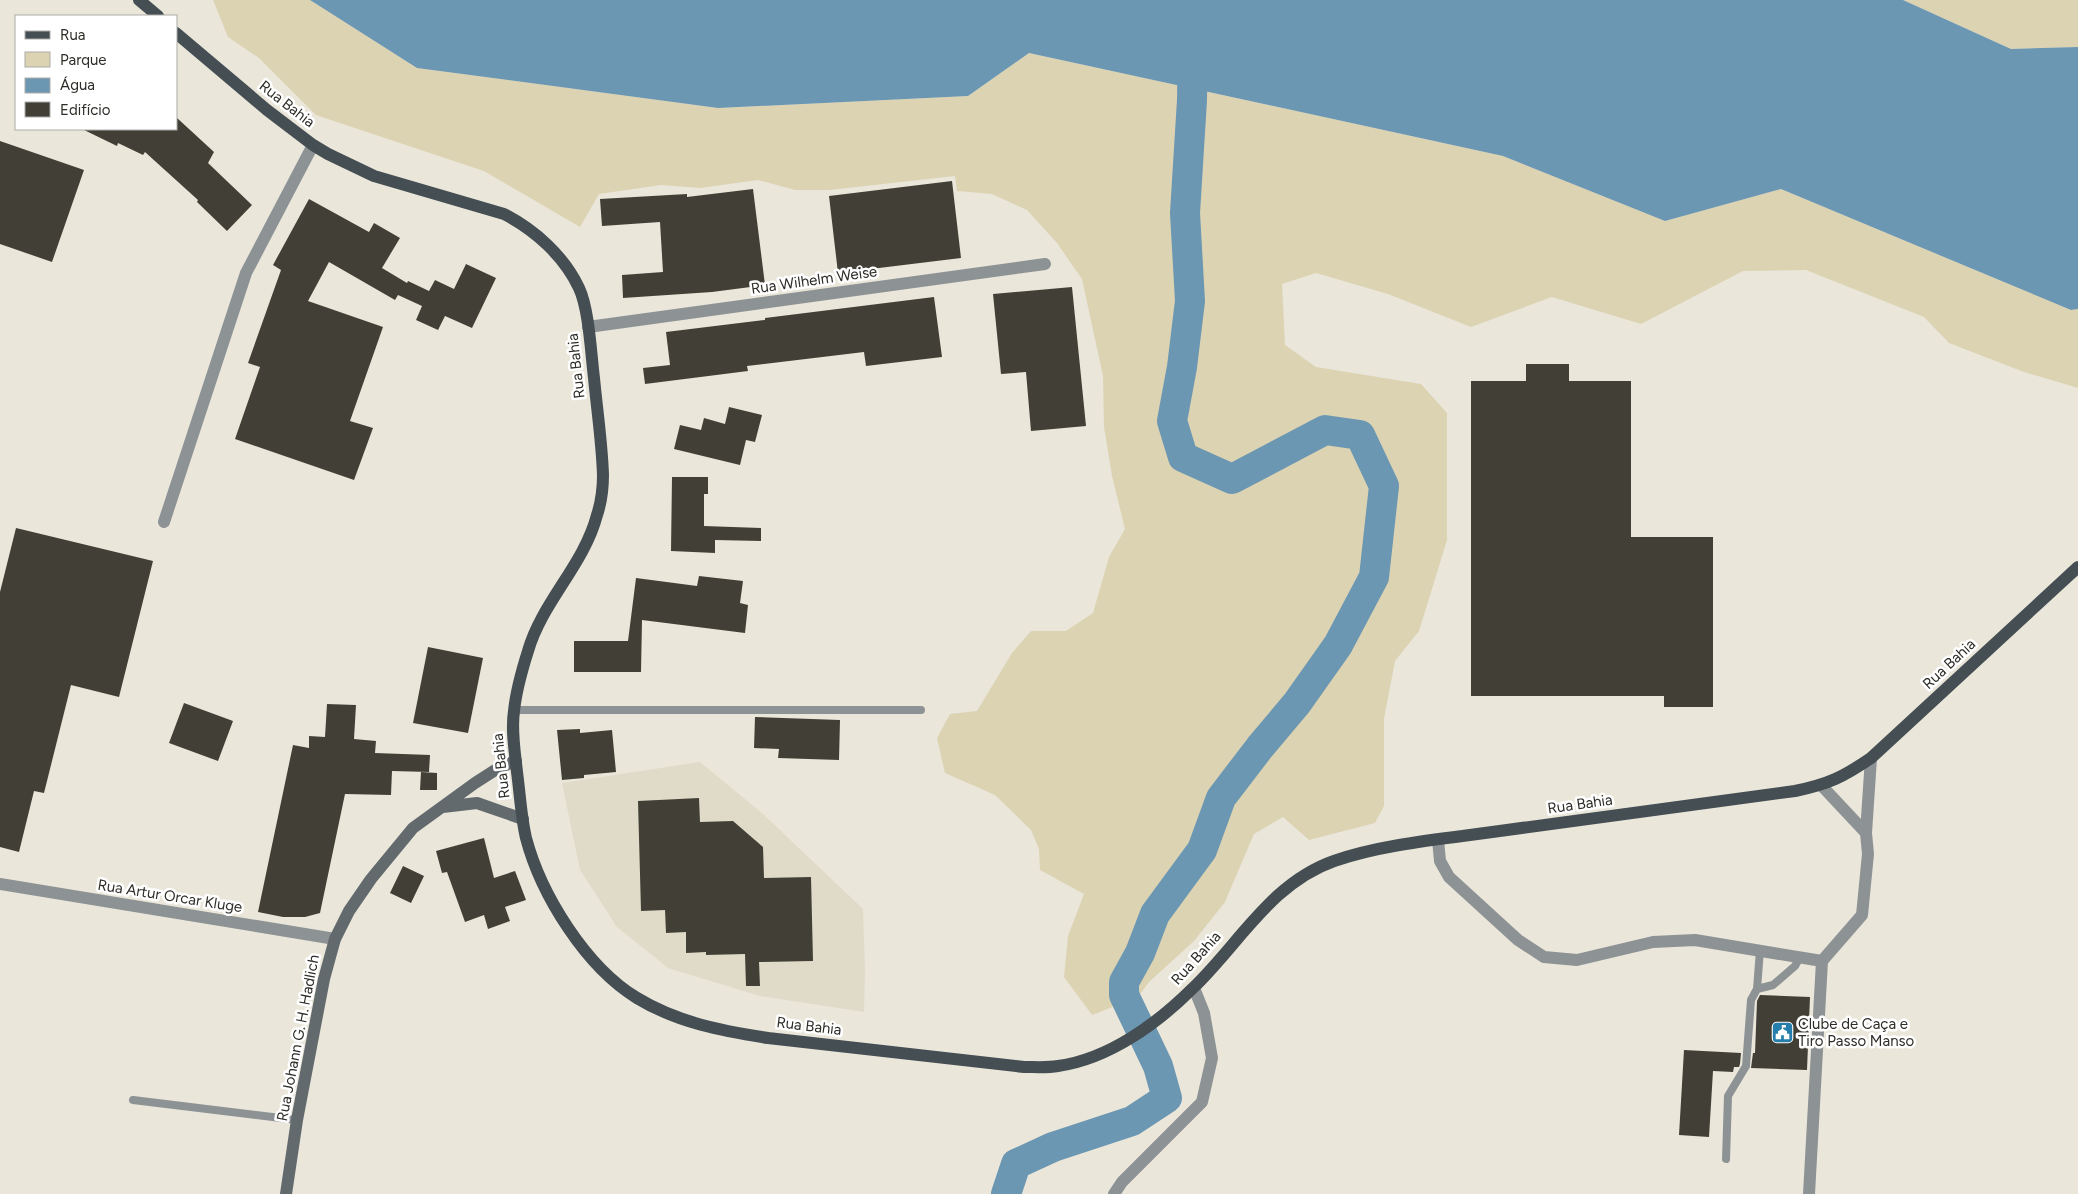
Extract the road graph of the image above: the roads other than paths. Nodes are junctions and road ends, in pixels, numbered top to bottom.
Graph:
1 (140, 0) edge
2 (157, 15) edge
3 (178, 35) edge
4 (313, 145) junction
5 (1045, 264) dead end
6 (588, 327) junction
7 (164, 522) dead end
8 (2078, 567) edge
9 (514, 710) junction
10 (921, 710) dead end
11 (1872, 758) junction
12 (516, 761) junction
13 (476, 783) junction
14 (1821, 785) junction
15 (477, 803) junction
16 (440, 808) junction
17 (523, 819) junction
18 (1866, 833) junction
19 (1438, 840) junction
20 (0, 884) edge
21 (335, 939) junction
22 (1760, 950) junction
23 (1800, 957) junction
24 (1822, 961) junction
25 (1194, 988) junction
26 (1757, 989) junction
27 (133, 1100) dead end
28 (297, 1120) junction
29 (1726, 1160) dead end
30 (286, 1194) edge
31 (1114, 1194) edge
32 (1809, 1194) edge

1 - 2 main road
3 - 4 main road, Rua Bahia
4 - 6 main road, Rua Bahia
4 - 7 street
5 - 6 street, Rua Wilhelm Weise
6 - 9 main road, Rua Bahia
8 - 11 main road, Rua Bahia
9 - 10 lane
9 - 12 main road, Rua Bahia
11 - 14 main road, Rua Bahia
11 - 18 street
12 - 13 street, Rua Johann G. H. Hadlich
12 - 17 main road, Rua Bahia
13 - 15 street
13 - 16 street, Rua Johann G. H. Hadlich
14 - 18 street
14 - 19 main road, Rua Bahia
15 - 16 street, Rua Johann G. H. Hadlich
15 - 17 street, Rua Johann G. H. Hadlich
16 - 21 street, Rua Johann G. H. Hadlich
17 - 25 main road, Rua Bahia
18 - 24 street
19 - 22 street
19 - 25 main road, Rua Bahia
20 - 21 street, Rua Artur Orcar Kluge
21 - 28 street, Rua Johann G. H. Hadlich
22 - 23 street
22 - 26 lane
23 - 24 street
23 - 26 lane
24 - 32 street
25 - 31 street
26 - 29 lane
27 - 28 lane
28 - 30 street, Rua Johann G. H. Hadlich

